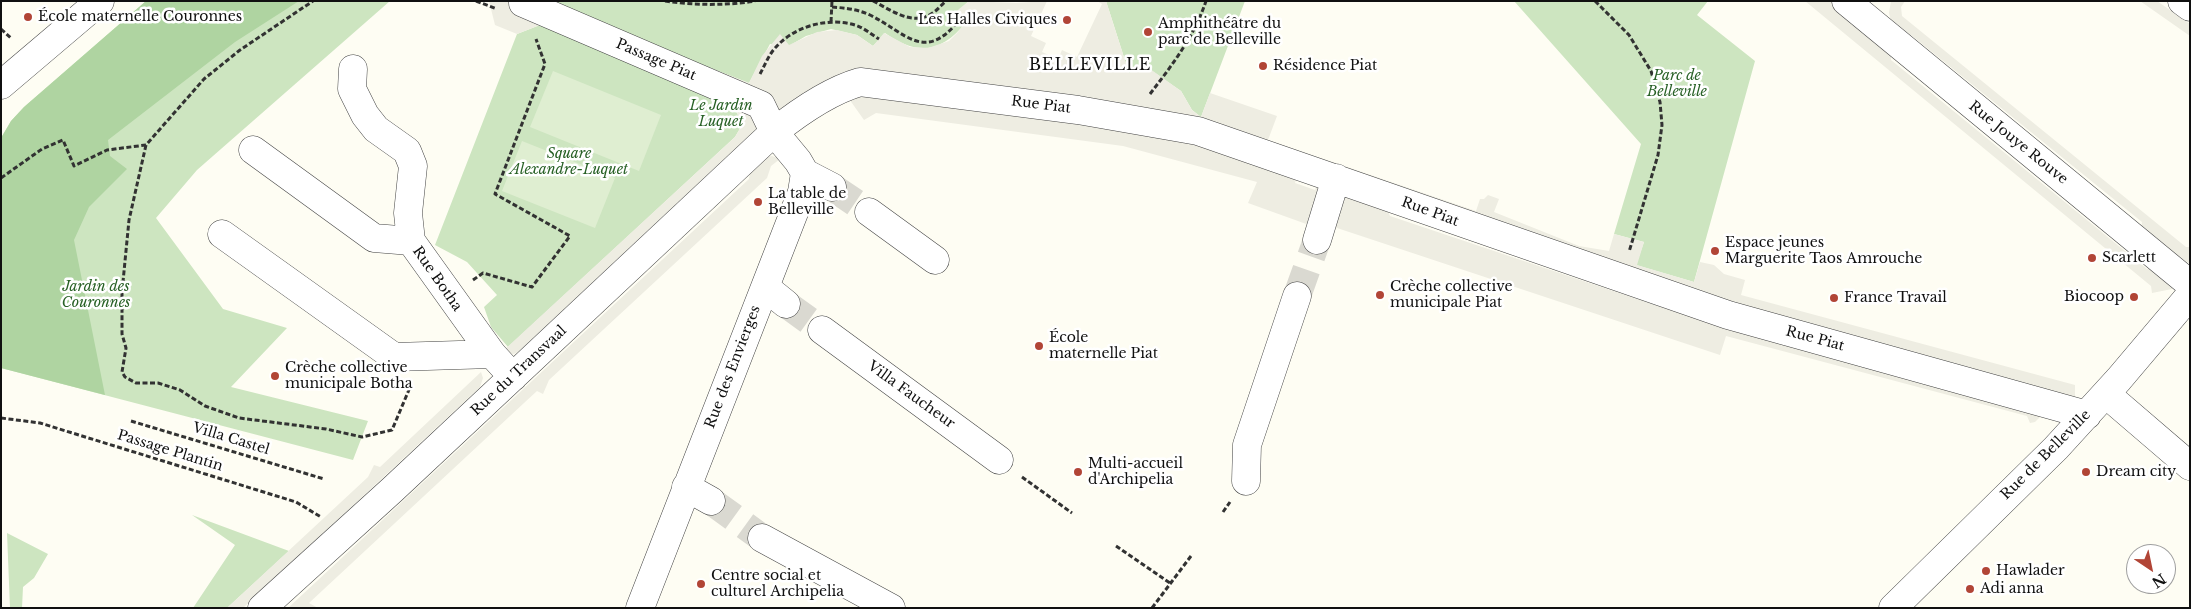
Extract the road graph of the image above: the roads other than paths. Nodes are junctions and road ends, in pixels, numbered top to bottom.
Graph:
1 (100, 1) edge
2 (2182, 1) edge
3 (523, 3) dead end
4 (1859, 5) edge
5 (2190, 7) edge
6 (353, 69) dead end
7 (1, 85) edge
8 (774, 132) junction
9 (253, 150) dead end
10 (805, 173) junction
11 (1336, 178) junction
12 (832, 187) tunnel mouth
13 (869, 212) tunnel mouth
14 (222, 234) dead end
15 (1318, 240) tunnel mouth
16 (411, 241) junction
17 (935, 260) dead end
18 (2190, 284) edge
19 (764, 287) junction
20 (2190, 294) edge
21 (1297, 296) tunnel mouth
22 (786, 304) tunnel mouth
23 (822, 330) tunnel mouth
24 (492, 354) junction
25 (513, 377) junction
26 (2106, 394) junction
27 (2087, 414) junction
28 (999, 460) road end
29 (2190, 466) edge
30 (1246, 481) dead end
31 (686, 487) junction
32 (711, 501) tunnel mouth
33 (762, 538) tunnel mouth
34 (262, 608) edge
35 (640, 608) edge
36 (890, 608) edge
37 (1894, 608) edge

1 - 7 street
2 - 5 street
3 - 8 street, Passage Piat
4 - 18 street, Rue Jouye Rouve
6 - 16 street, Rue Botha
8 - 10 street
8 - 11 street, Rue Piat
8 - 25 street, Rue du Transvaal
9 - 16 street
10 - 12 street
10 - 19 street, Rue des Envierges
11 - 15 street
11 - 27 street, Rue Piat
13 - 17 street
14 - 24 street
16 - 24 street, Rue Botha
19 - 22 street
19 - 31 street, Rue des Envierges
20 - 26 street, Rue de Belleville
21 - 30 street
23 - 28 street, Villa Faucheur
24 - 25 street, Rue Botha
25 - 34 street, Rue du Transvaal
26 - 27 street, Rue de Belleville
26 - 29 street
27 - 37 street, Rue de Belleville
31 - 32 street
31 - 35 street, Rue des Envierges
33 - 36 street

